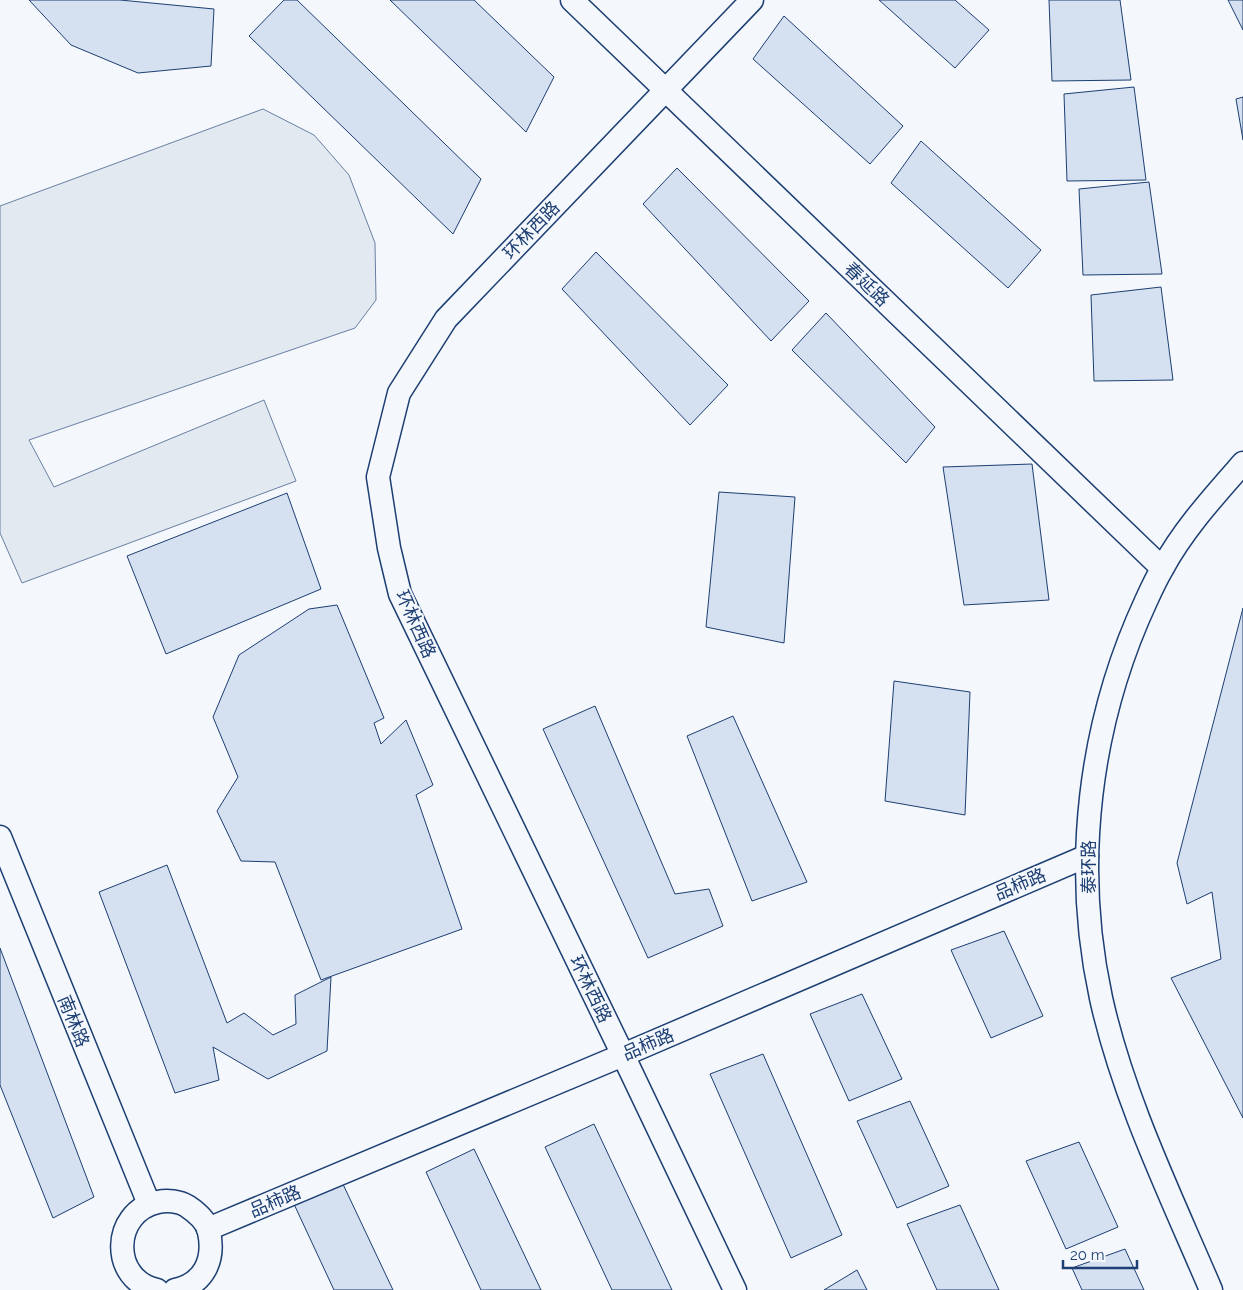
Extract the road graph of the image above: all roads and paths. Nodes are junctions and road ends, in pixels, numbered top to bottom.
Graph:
1 (572, 0) edge
2 (752, 0) edge
3 (665, 90) junction
4 (1243, 463) edge
5 (1162, 568) junction
6 (0, 837) edge
7 (1087, 856) junction
8 (623, 1055) junction
9 (149, 1204) junction
10 (208, 1229) junction
11 (157, 1290) edge
12 (175, 1290) edge
13 (735, 1290) edge
14 (1211, 1290) edge

1 - 3 street, 春延路
2 - 3 street, 环林西路
3 - 5 street, 春延路
3 - 8 street, 环林西路
4 - 5 street, 泰环路
5 - 7 street, 泰环路
6 - 9 street, 南林路
7 - 8 street, 品柿路
7 - 14 street, 泰环路
8 - 10 street, 品柿路
8 - 13 street, 环林西路
9 - 10 street
9 - 11 street
10 - 12 street

